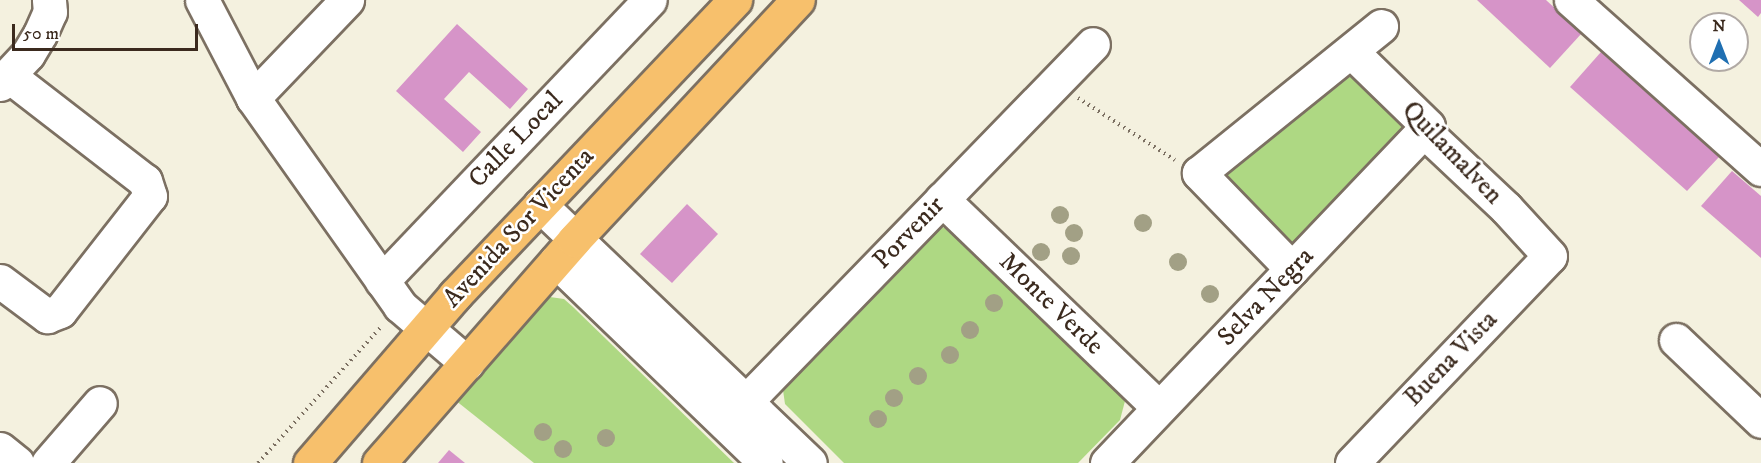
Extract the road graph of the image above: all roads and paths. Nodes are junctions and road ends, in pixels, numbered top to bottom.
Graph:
1 (49, 0) edge
2 (202, 0) edge
3 (347, 0) edge
4 (650, 0) edge
5 (735, 0) edge
6 (798, 0) edge
7 (1571, 0) edge
8 (1381, 27) dead end
9 (1093, 44) dead end
10 (1352, 52) junction
11 (4, 80) edge
12 (1055, 82) junction
13 (253, 98) junction
14 (1424, 131) junction
15 (1761, 169) edge
16 (1199, 173) junction
17 (942, 199) junction
18 (540, 205) junction
19 (565, 251) junction
20 (1550, 256) joint
21 (1292, 269) junction
22 (382, 280) junction
23 (0, 281) edge
24 (425, 330) junction
25 (1676, 340) dead end
26 (466, 363) junction
27 (100, 404) dead end
28 (1159, 408) junction
29 (735, 413) junction
30 (1761, 421) edge
31 (0, 449) edge
32 (17, 463) edge
33 (48, 463) edge
34 (310, 463) edge
35 (379, 463) edge
36 (766, 463) edge
37 (810, 463) edge
38 (1107, 463) edge
39 (1352, 463) edge

1 - 11 street
2 - 13 street
3 - 13 street
4 - 22 street, Calle Local
5 - 18 main road, Avenida Sor Vicenta
6 - 19 main road, Avenida Sor Vicenta
7 - 15 street
8 - 10 street
9 - 12 street, Porvenir
10 - 14 street, Quilamalven
10 - 16 street
11 - 23 street
12 - 16 path
12 - 17 street, Porvenir
13 - 22 street
14 - 20 street, Quilamalven
14 - 21 street, Selva Negra
16 - 21 street
17 - 28 street, Monte Verde
17 - 29 street, Porvenir
18 - 19 main road
18 - 24 main road, Avenida Sor Vicenta
19 - 26 main road, Avenida Sor Vicenta
19 - 29 street
20 - 39 street, Buena Vista
21 - 28 street, Selva Negra
22 - 24 street
24 - 26 street
24 - 34 main road, Avenida Sor Vicenta
25 - 30 street
26 - 35 main road, Avenida Sor Vicenta
27 - 33 street
28 - 38 street, Selva Negra
29 - 36 street
29 - 37 street
31 - 32 street

